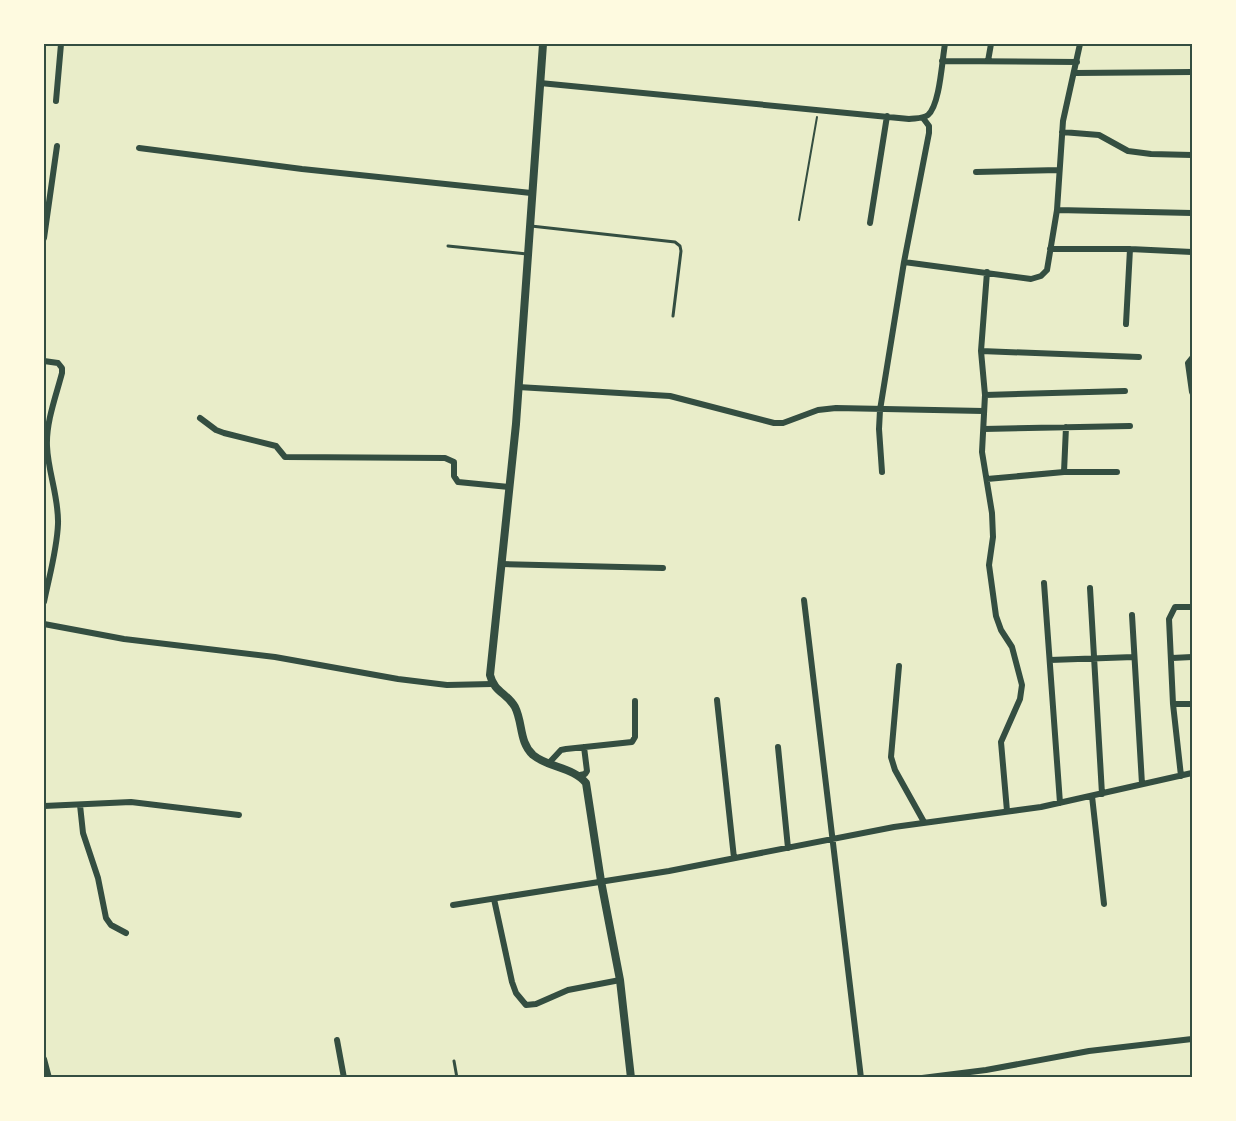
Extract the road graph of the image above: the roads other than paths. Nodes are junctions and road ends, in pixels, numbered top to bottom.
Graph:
1 (61, 44) edge
2 (543, 44) edge
3 (945, 44) edge
4 (991, 44) edge
5 (1080, 44) edge
6 (942, 61) junction
7 (988, 62) junction
8 (1077, 62) junction
9 (1192, 72) edge
10 (1075, 73) junction
11 (540, 83) junction
12 (56, 101) dead end
13 (887, 116) junction
14 (922, 118) junction
15 (1062, 132) junction
16 (57, 146) dead end
17 (139, 148) dead end
18 (1192, 155) edge
19 (1059, 171) junction
20 (976, 172) dead end
21 (531, 193) junction
22 (1058, 210) junction
23 (1192, 213) edge
24 (870, 223) dead end
25 (530, 225) junction
26 (44, 238) edge
27 (448, 246) dead end
28 (1050, 249) junction
29 (1130, 249) junction
30 (1192, 252) edge
31 (528, 254) junction
32 (904, 262) junction
33 (987, 272) junction
34 (673, 316) dead end
35 (1126, 324) dead end
36 (981, 351) junction
37 (1139, 357) dead end
38 (1192, 358) edge
39 (44, 361) edge
40 (518, 387) junction
41 (1125, 392) dead end
42 (1192, 392) edge
43 (985, 395) junction
44 (880, 410) junction
45 (983, 411) junction
46 (200, 418) dead end
47 (1130, 426) dead end
48 (1066, 427) junction
49 (984, 429) junction
50 (46, 461) edge
51 (882, 472) dead end
52 (1064, 472) junction
53 (1117, 472) dead end
54 (987, 479) junction
55 (509, 487) junction
56 (502, 564) junction
57 (663, 568) dead end
58 (1044, 583) dead end
59 (1090, 588) dead end
60 (804, 600) dead end
61 (44, 602) edge
62 (1192, 607) edge
63 (1132, 615) dead end
64 (44, 624) edge
65 (1134, 657) junction
66 (1192, 657) edge
67 (1172, 658) junction
68 (1094, 659) junction
69 (1050, 660) junction
70 (899, 666) dead end
71 (492, 684) junction
72 (635, 700) dead end
73 (717, 700) dead end
74 (1192, 704) edge
75 (1173, 705) junction
76 (584, 747) junction
77 (778, 747) dead end
78 (548, 764) junction
79 (1192, 773) edge
80 (580, 776) junction
81 (1181, 776) junction
82 (1142, 784) junction
83 (1102, 794) junction
84 (1092, 796) junction
85 (1060, 803) junction
86 (80, 805) junction
87 (44, 806) edge
88 (1007, 811) junction
89 (239, 815) dead end
90 (924, 822) junction
91 (831, 839) junction
92 (788, 848) junction
93 (734, 858) junction
94 (601, 880) junction
95 (494, 899) junction
96 (1104, 904) dead end
97 (453, 905) dead end
98 (126, 933) dead end
99 (620, 980) junction
100 (1192, 1039) edge
101 (337, 1040) dead end
102 (44, 1059) edge
103 (454, 1061) dead end
104 (49, 1077) edge
105 (344, 1077) edge
106 (457, 1077) edge
107 (631, 1077) edge
108 (861, 1077) edge
109 (922, 1077) edge

1 - 12 street
2 - 11 street
3 - 6 street
4 - 7 street
5 - 8 street
6 - 7 street
6 - 14 street
7 - 8 street
8 - 10 street
9 - 10 street
10 - 15 street
11 - 13 street
11 - 21 street
13 - 14 street
13 - 24 street
14 - 32 street
15 - 18 street
15 - 19 street
16 - 26 street
17 - 21 street
19 - 20 street
19 - 22 street
21 - 25 street
22 - 23 street
22 - 28 street
25 - 31 street
25 - 34 lane
27 - 31 lane
28 - 29 street
28 - 33 street
29 - 30 street
29 - 35 street
31 - 40 street
32 - 33 street
32 - 44 street
33 - 36 street
36 - 37 street
36 - 43 street
38 - 42 street
39 - 50 street
40 - 44 street
40 - 55 street
41 - 43 street
43 - 45 street
44 - 45 street
44 - 51 street
45 - 49 street
46 - 55 street
47 - 48 street
48 - 49 street
48 - 52 street
49 - 54 street
50 - 61 street
52 - 53 street
52 - 54 street
54 - 88 street
55 - 56 street
56 - 57 street
56 - 71 street
58 - 69 street
59 - 68 street
60 - 91 street
62 - 67 street
63 - 65 street
64 - 71 street
65 - 68 street
65 - 82 street
66 - 67 street
67 - 75 street
68 - 69 street
68 - 83 street
69 - 85 street
70 - 90 street
71 - 78 street
72 - 76 street
73 - 93 street
74 - 75 street
75 - 81 street
76 - 78 street
76 - 80 street
77 - 92 street
78 - 80 street
79 - 81 street
80 - 94 street
81 - 82 street
82 - 83 street
83 - 84 street
84 - 85 street
84 - 96 street
85 - 88 street
86 - 87 street
86 - 89 street
86 - 98 street
88 - 90 street
90 - 91 street
91 - 92 street
91 - 108 street
92 - 93 street
93 - 94 street
94 - 95 street
94 - 99 street
95 - 97 street
95 - 99 street
99 - 107 street
100 - 109 street
101 - 105 street
102 - 104 street
103 - 106 lane

